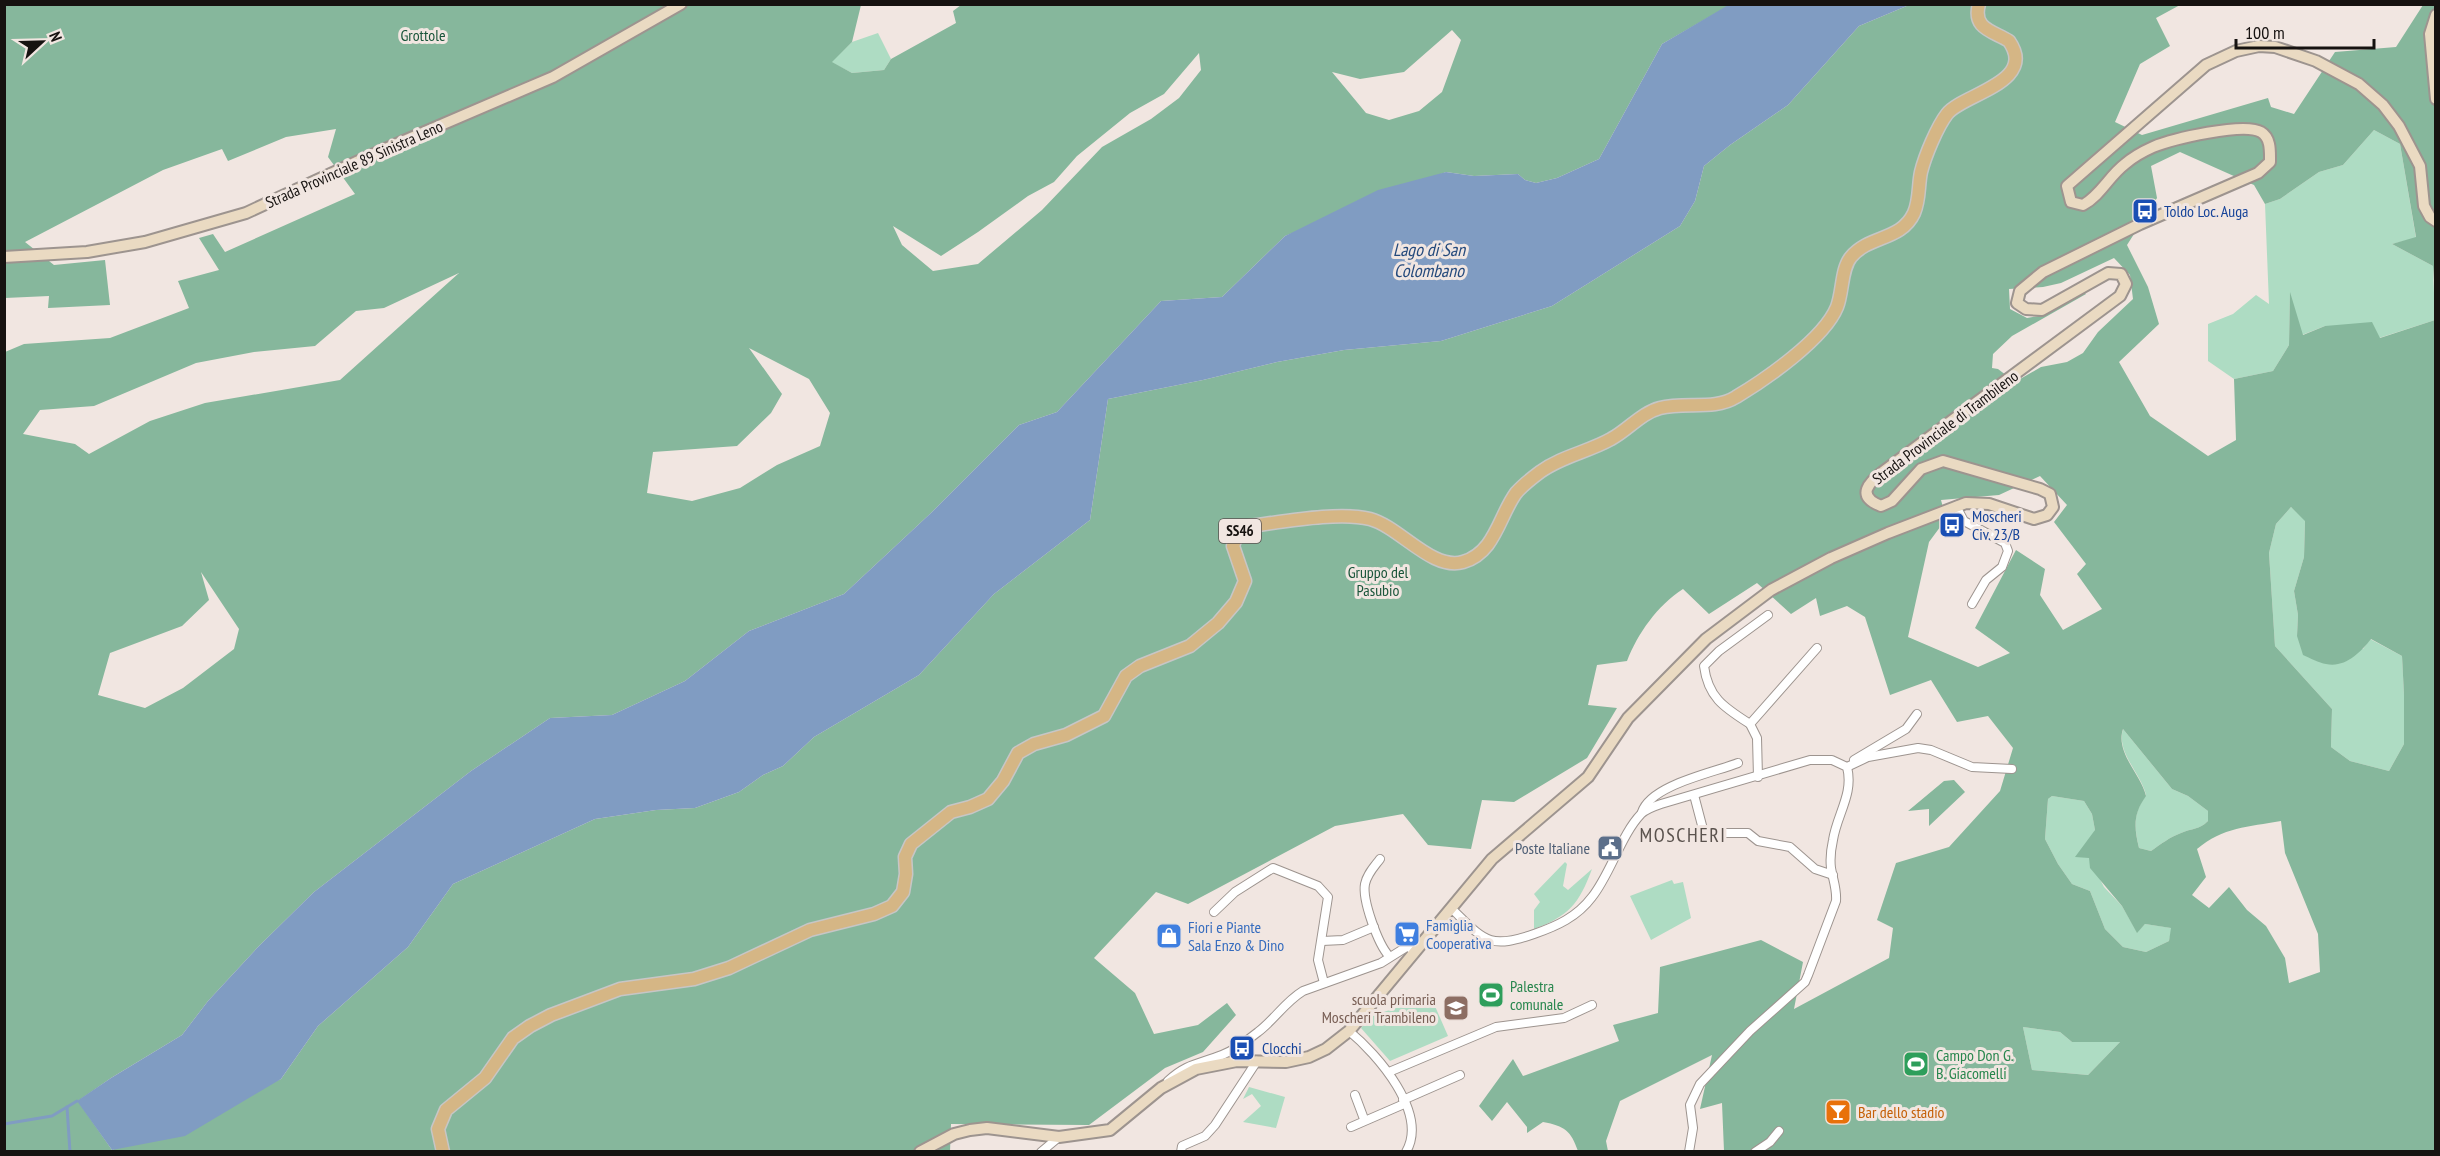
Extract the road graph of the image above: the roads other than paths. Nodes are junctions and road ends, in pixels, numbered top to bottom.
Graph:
1 (681, 4) edge
2 (1979, 4) edge
3 (2436, 15) edge
4 (2436, 99) edge
5 (2436, 220) edge
6 (4, 256) edge
7 (1956, 506) junction
8 (1972, 604) dead end
9 (1768, 615) dead end
10 (1817, 648) dead end
11 (1917, 714) dead end
12 (1750, 724) junction
13 (1738, 763) dead end
14 (1849, 765) junction
15 (2012, 769) dead end
16 (1758, 777) junction
17 (1694, 795) junction
18 (1642, 812) junction
19 (1380, 859) dead end
20 (1833, 875) junction
21 (1451, 908) junction
22 (1214, 912) dead end
23 (1374, 927) junction
24 (1322, 941) junction
25 (1413, 951) junction
26 (1389, 956) junction
27 (1324, 983) junction
28 (1592, 1005) dead end
29 (1349, 1031) junction
30 (1257, 1060) junction
31 (1389, 1072) junction
32 (1460, 1075) dead end
33 (1161, 1088) junction
34 (1355, 1095) dead end
35 (1403, 1102) junction
36 (1364, 1119) junction
37 (1351, 1126) dead end
38 (1779, 1131) dead end
39 (1059, 1137) junction
40 (1182, 1149) edge
41 (443, 1152) edge
42 (920, 1152) edge
43 (1041, 1152) edge
44 (1173, 1152) edge
45 (1406, 1152) edge
46 (1689, 1152) edge
47 (1755, 1152) edge

1 - 6 street, Strada Provinciale 89 Sinistra Leno
2 - 41 main road, SS46
3 - 4 street
5 - 7 street, Strada Provinciale di Trambileno
7 - 8 street
7 - 21 street, Strada Provinciale di Trambileno
9 - 12 street
10 - 12 street
11 - 14 street
12 - 16 street
13 - 18 street
14 - 15 street
14 - 16 street
14 - 20 street
16 - 17 street
17 - 18 street
17 - 20 street
18 - 21 street
19 - 23 street
20 - 46 street
21 - 25 street, Strada Provinciale di Trambileno
22 - 24 street
23 - 24 street
23 - 26 street
24 - 27 street
25 - 26 street
25 - 29 street, Strada Provinciale di Trambileno
26 - 27 street
27 - 33 street
28 - 31 street
29 - 30 street, Strada Provinciale di Trambileno
29 - 31 street
30 - 33 street, Strada Provinciale di Trambileno
30 - 40 street
31 - 35 street
32 - 35 street
33 - 39 street, Strada Provinciale di Trambileno
34 - 36 street
35 - 36 street
35 - 45 street
36 - 37 street
38 - 47 street
39 - 42 street, Strada Provinciale di Trambileno
39 - 43 street
40 - 44 street

